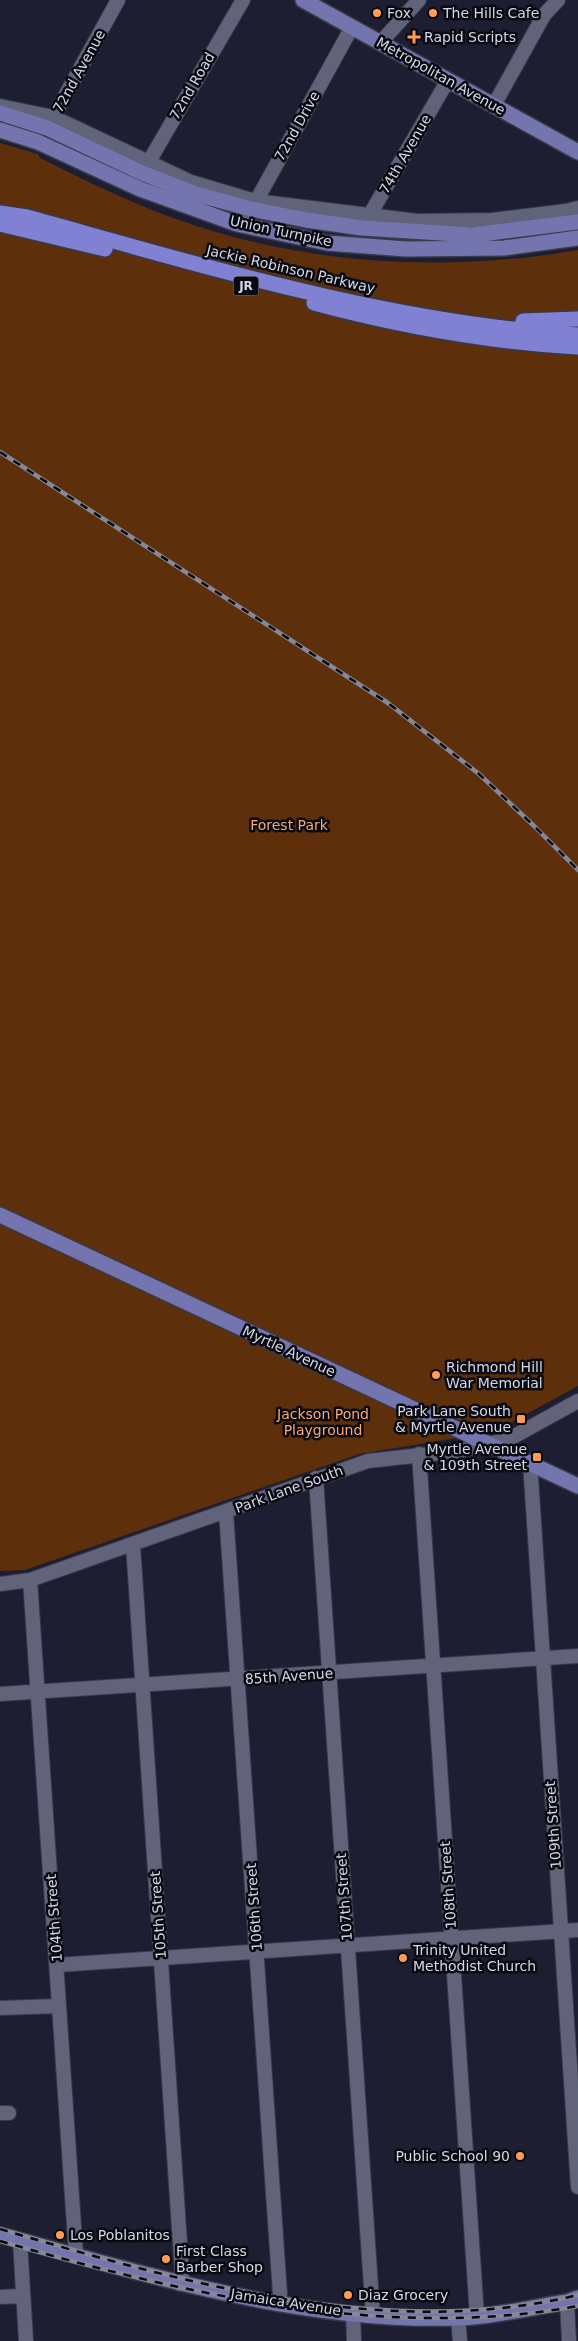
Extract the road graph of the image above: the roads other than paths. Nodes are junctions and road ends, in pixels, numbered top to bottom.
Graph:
1 (118, 0) edge
2 (243, 0) edge
3 (303, 0) edge
4 (419, 0) edge
5 (558, 0) edge
6 (352, 27) junction
7 (381, 42) junction
8 (448, 80) junction
9 (494, 105) junction
10 (0, 106) edge
11 (0, 113) edge
12 (50, 123) junction
13 (0, 130) edge
14 (38, 142) junction
15 (578, 152) edge
16 (145, 167) junction
17 (253, 205) junction
18 (578, 208) edge
19 (0, 213) edge
20 (365, 222) junction
21 (578, 222) edge
22 (0, 224) edge
23 (243, 225) junction
24 (578, 238) edge
25 (382, 308) junction
26 (578, 319) edge
27 (578, 335) edge
28 (578, 347) edge
29 (0, 1215) edge
30 (578, 1401) edge
31 (490, 1444) junction
32 (419, 1454) junction
33 (530, 1462) junction
34 (316, 1478) junction
35 (578, 1486) edge
36 (226, 1512) junction
37 (133, 1546) junction
38 (30, 1580) junction
39 (0, 1584) edge
40 (578, 1656) edge
41 (541, 1658) junction
42 (433, 1666) junction
43 (329, 1673) junction
44 (239, 1679) junction
45 (142, 1685) junction
46 (38, 1693) junction
47 (0, 1694) edge
48 (578, 1930) edge
49 (561, 1931) junction
50 (452, 1938) junction
51 (347, 1945) junction
52 (257, 1951) junction
53 (161, 1957) junction
54 (57, 1965) junction
55 (59, 2006) junction
56 (0, 2008) edge
57 (578, 2187) edge
58 (0, 2235) edge
59 (20, 2240) junction
60 (76, 2255) junction
61 (180, 2284) junction
62 (23, 2296) junction
63 (0, 2297) edge
64 (572, 2300) edge
65 (278, 2303) junction
66 (353, 2313) junction
67 (373, 2316) junction
68 (477, 2316) junction
69 (458, 2318) junction
70 (26, 2341) edge
71 (354, 2341) edge
72 (460, 2341) edge
73 (570, 2341) edge

1 - 12 street, 72nd Avenue
2 - 16 street, 72nd Road
3 - 6 main road, Metropolitan Avenue
4 - 7 street
5 - 9 street
6 - 7 main road, Metropolitan Avenue
6 - 17 street, 72nd Drive
7 - 8 main road, Metropolitan Avenue
8 - 9 main road, Metropolitan Avenue
8 - 20 street, 74th Avenue
9 - 15 main road, Metropolitan Avenue
10 - 12 street, Union Turnpike
11 - 12 main road, Union Turnpike
12 - 14 street, 72nd Avenue
12 - 16 main road, Union Turnpike
13 - 14 main road, Union Turnpike
14 - 23 main road, Union Turnpike
16 - 17 main road, Union Turnpike
17 - 20 main road, Union Turnpike
17 - 23 street, 72nd Drive
18 - 20 street, Union Turnpike
19 - 25 highway, Jackie Robinson Parkway / JR
20 - 21 main road, Union Turnpike
22 - 28 highway, Jackie Robinson Parkway / JR
23 - 24 main road, Union Turnpike
25 - 26 highway
25 - 27 highway, Jackie Robinson Parkway / JR
29 - 31 main road, Myrtle Avenue
30 - 31 street, Park Lane South
31 - 32 street, Park Lane South
31 - 33 main road, Myrtle Avenue
32 - 34 street, Park Lane South
32 - 42 street, 108th Street
33 - 35 main road, Myrtle Avenue
33 - 41 street, 109th Street
34 - 36 street, Park Lane South
34 - 43 street, 107th Street
36 - 37 street, Park Lane South
36 - 44 street, 106th Street
37 - 38 street, Park Lane South
37 - 45 street, 105th Street
38 - 39 street, Park Lane South
38 - 46 street, 104th Street
40 - 41 street, 85th Avenue
41 - 42 street, 85th Avenue
41 - 49 street, 109th Street
42 - 43 street, 85th Avenue
42 - 50 street, 108th Street
43 - 44 street, 85th Avenue
43 - 51 street, 107th Street
44 - 45 street, 85th Avenue
44 - 52 street, 106th Street
45 - 46 street, 85th Avenue
45 - 53 street, 105th Street
46 - 47 street, 85th Avenue
46 - 54 street, 104th Street
48 - 49 street
49 - 50 street
49 - 57 street, 109th Street
50 - 51 street
50 - 68 street, 108th Street
51 - 52 street
51 - 67 street, 107th Street
52 - 53 street
52 - 65 street, 106th Street
53 - 54 street
53 - 61 street, 105th Street
54 - 55 street, 104th Street
55 - 56 street
55 - 60 street, 104th Street
58 - 59 main road, Jamaica Avenue
59 - 60 main road, Jamaica Avenue
59 - 62 street
60 - 61 main road, Jamaica Avenue
61 - 65 main road, Jamaica Avenue
62 - 63 street
62 - 70 street
64 - 68 main road, Jamaica Avenue
64 - 73 street
65 - 66 main road, Jamaica Avenue
66 - 67 main road, Jamaica Avenue
66 - 71 street
67 - 69 main road, Jamaica Avenue
68 - 69 main road, Jamaica Avenue
69 - 72 street

